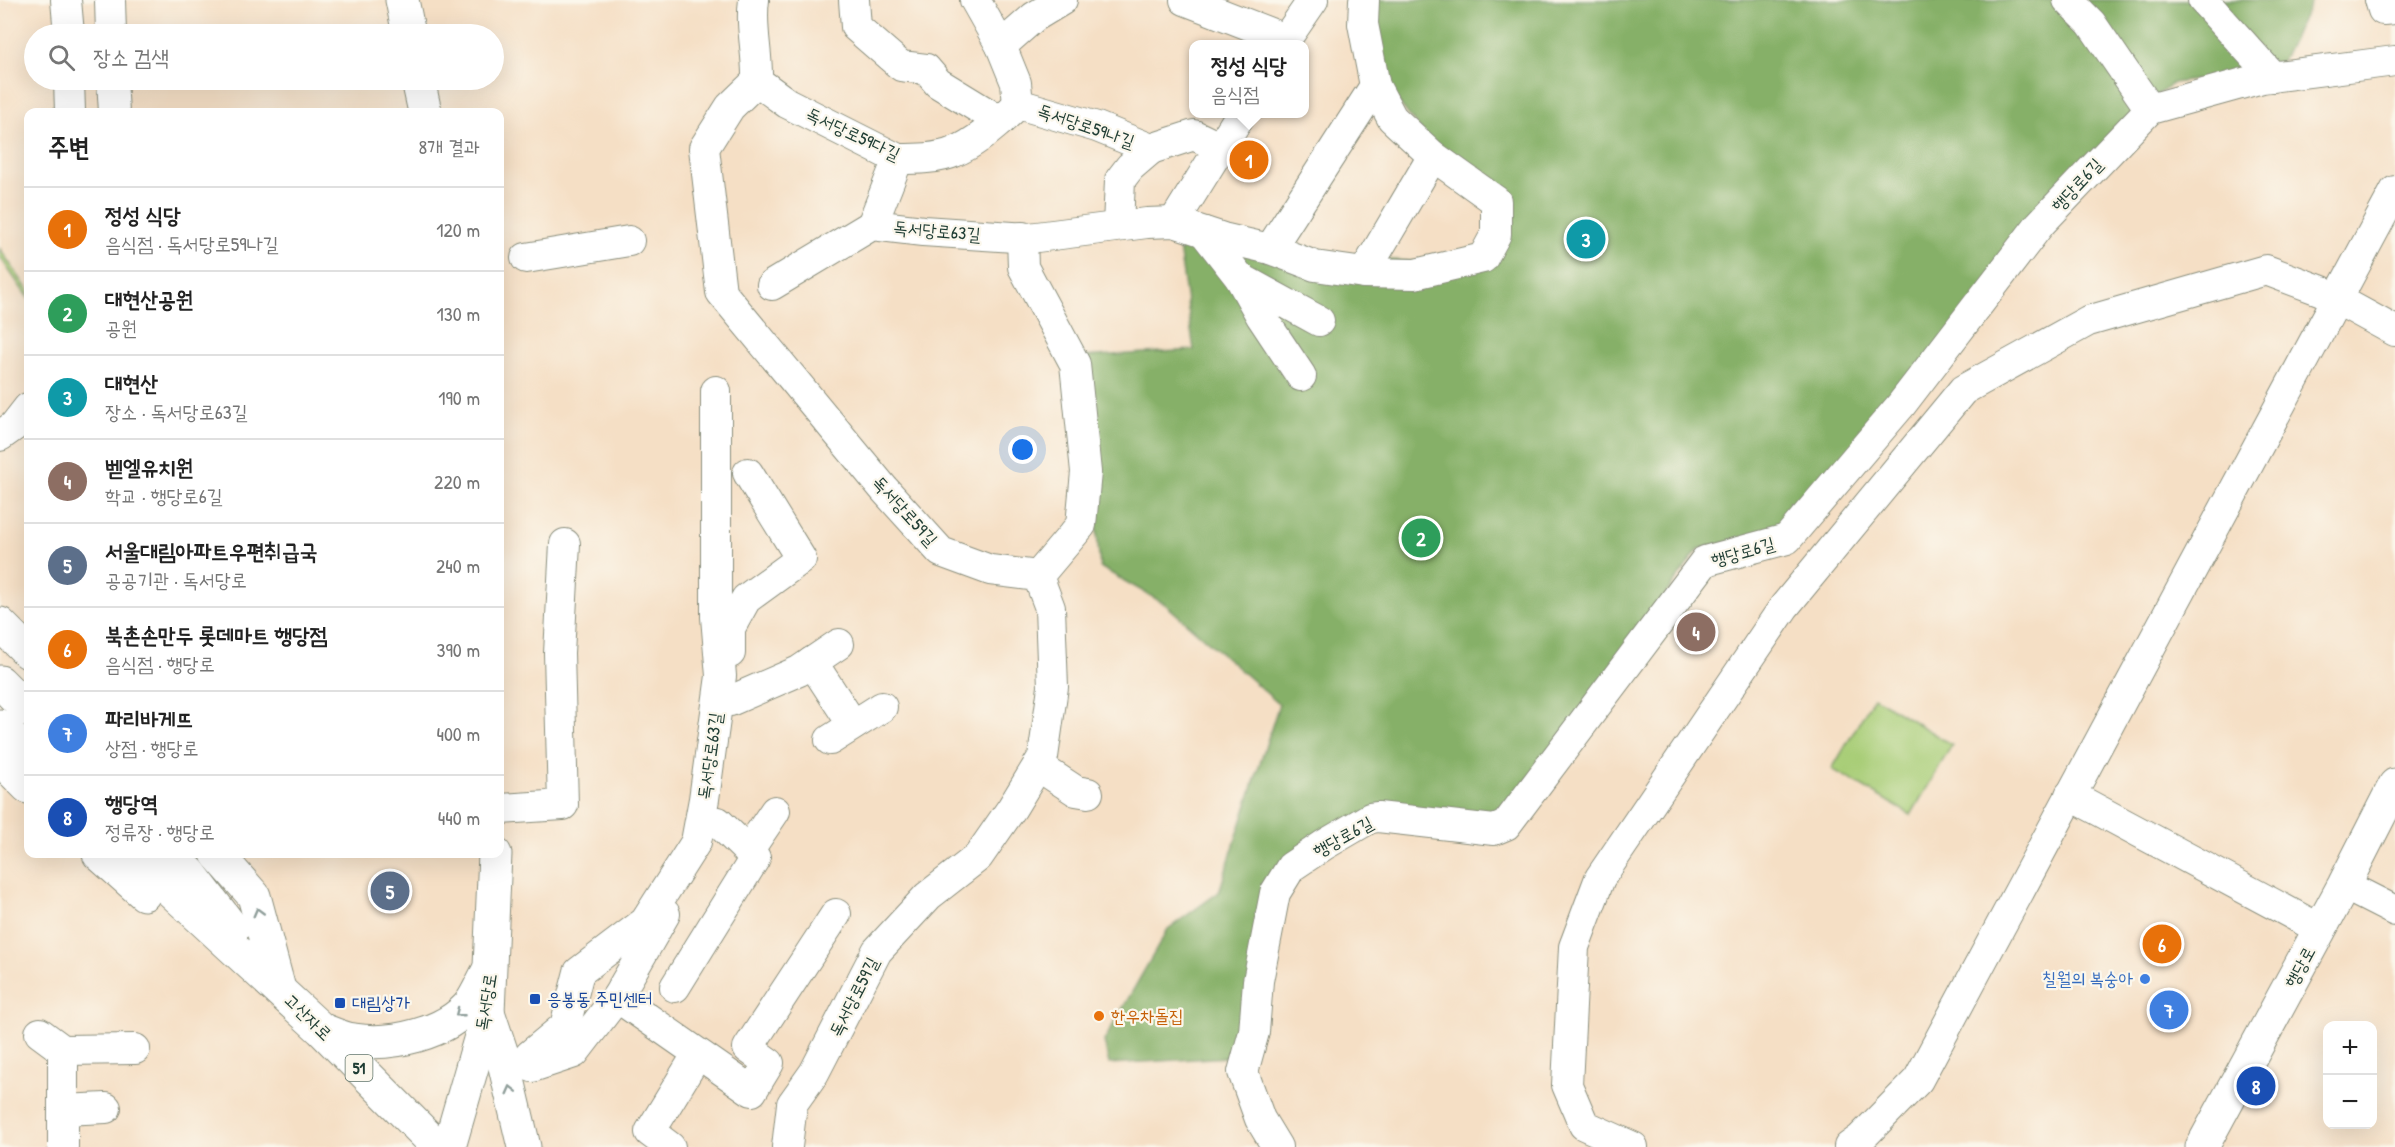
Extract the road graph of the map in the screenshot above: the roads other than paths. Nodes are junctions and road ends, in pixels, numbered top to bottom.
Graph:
1 (66, 0) edge
2 (110, 0) edge
3 (402, 0) edge
4 (754, 0) edge
5 (854, 0) edge
6 (975, 0) edge
7 (1062, 0) edge
8 (1185, 0) edge
9 (1313, 0) edge
10 (1364, 0) edge
11 (2068, 0) edge
12 (2203, 0) edge
13 (2379, 0) edge
14 (2395, 9) edge
15 (68, 24) edge
16 (111, 24) edge
17 (407, 24) edge
18 (1279, 40) edge
19 (1285, 40) edge
20 (1001, 46) junction
21 (2395, 62) edge
22 (2273, 77) junction
23 (757, 81) junction
24 (1375, 86) junction
25 (69, 90) edge
26 (113, 90) edge
27 (420, 90) edge
28 (70, 108) edge
29 (114, 108) edge
30 (424, 108) edge
31 (2150, 109) junction
32 (1009, 113) junction
33 (1239, 118) edge
34 (1221, 148) junction
35 (1151, 149) junction
36 (1433, 156) junction
37 (898, 159) junction
38 (2395, 191) edge
39 (1173, 222) junction
40 (872, 225) junction
41 (1118, 226) junction
42 (1204, 232) junction
43 (1022, 237) junction
44 (628, 241) dead end
45 (1270, 249) junction
46 (526, 258) dead end
47 (1364, 273) junction
48 (1240, 278) junction
49 (772, 285) dead end
50 (2337, 299) junction
51 (1319, 321) dead end
52 (2395, 331) edge
53 (1301, 376) dead end
54 (716, 391) dead end
55 (24, 413) edge
56 (0, 436) edge
57 (748, 473) dead end
58 (565, 544) dead end
59 (1038, 576) junction
60 (0, 624) edge
61 (839, 644) dead end
62 (24, 648) edge
63 (812, 662) junction
64 (0, 682) edge
65 (730, 701) junction
66 (24, 706) edge
67 (882, 706) dead end
68 (0, 726) edge
69 (24, 750) edge
70 (0, 759) edge
71 (1038, 766) junction
72 (24, 783) edge
73 (2395, 785) edge
74 (1088, 793) dead end
75 (2070, 795) junction
76 (504, 809) edge
77 (775, 811) dead end
78 (718, 822) junction
79 (748, 851) junction
80 (103, 858) edge
81 (141, 858) edge
82 (221, 858) edge
83 (495, 858) edge
84 (179, 874) edge
85 (2344, 885) junction
86 (2395, 911) edge
87 (836, 914) dead end
88 (2320, 929) junction
89 (491, 966) junction
90 (675, 987) dead end
91 (279, 989) junction
92 (616, 997) junction
93 (488, 1012) junction
94 (321, 1029) junction
95 (135, 1049) dead end
96 (697, 1055) junction
97 (106, 1108) dead end
98 (63, 1110) junction
99 (63, 1147) edge
100 (438, 1147) edge
101 (449, 1147) edge
102 (524, 1147) edge
103 (670, 1147) edge
104 (787, 1147) edge
105 (1277, 1147) edge
106 (1633, 1147) edge
107 (1849, 1147) edge
108 (2202, 1147) edge

1 - 15 street
2 - 16 street
3 - 17 main road
4 - 23 street
5 - 32 street, 독서당로59나길
6 - 20 street
7 - 20 street
8 - 18 street
9 - 19 street
10 - 24 street, 독서당로63길
11 - 31 street
12 - 22 street
13 - 14 street
20 - 32 street
21 - 22 street
22 - 31 street
23 - 37 street, 독서당로59다길
23 - 59 street, 독서당로59길
24 - 36 street, 독서당로63길
24 - 45 street
25 - 28 street
26 - 29 street
27 - 30 main road
31 - 105 street, 행당로6길
32 - 35 street, 독서당로59나길
32 - 37 street, 독서당로59다길
33 - 34 street
34 - 35 street, 독서당로59나길
34 - 39 street
35 - 41 street
36 - 47 street
36 - 47 street, 독서당로63길
37 - 40 street
38 - 50 street
39 - 41 street, 독서당로63길
39 - 42 street, 독서당로63길
40 - 43 street, 독서당로63길
40 - 49 street, 독서당로63길
41 - 43 street, 독서당로63길
42 - 45 street, 독서당로63길
42 - 48 street
43 - 59 street
44 - 46 street
45 - 47 street, 독서당로63길
48 - 51 street
48 - 53 street
50 - 52 street
50 - 75 street
50 - 106 street
54 - 92 street, 독서당로63길
55 - 56 street
57 - 65 street
58 - 76 street
59 - 71 street, 독서당로59길
60 - 62 main road
61 - 63 street
63 - 65 street
63 - 67 street
64 - 66 main road
65 - 78 street
68 - 69 main road
70 - 72 main road
71 - 74 street
71 - 104 street, 독서당로59길
73 - 85 main road, 행당로
75 - 88 street
75 - 107 street
77 - 79 street
78 - 79 street
78 - 92 street
79 - 90 street
80 - 91 main road
81 - 84 main road, 고산자로 / 51
91 -> 82 main road
83 - 89 main road, 독서당로
84 - 91 main road, 고산자로 / 51
85 - 86 street
85 - 88 main road, 행당로
87 - 96 street
88 - 108 main road, 행당로
89 - 93 main road, 독서당로
89 -> 94 main road
91 - 94 main road, 고산자로 / 51
92 - 96 street
93 - 101 main road, 독서당로
102 -> 93 main road
94 - 100 main road, 고산자로 / 51
95 - 98 street
96 - 103 street
97 - 98 street
98 - 99 street

